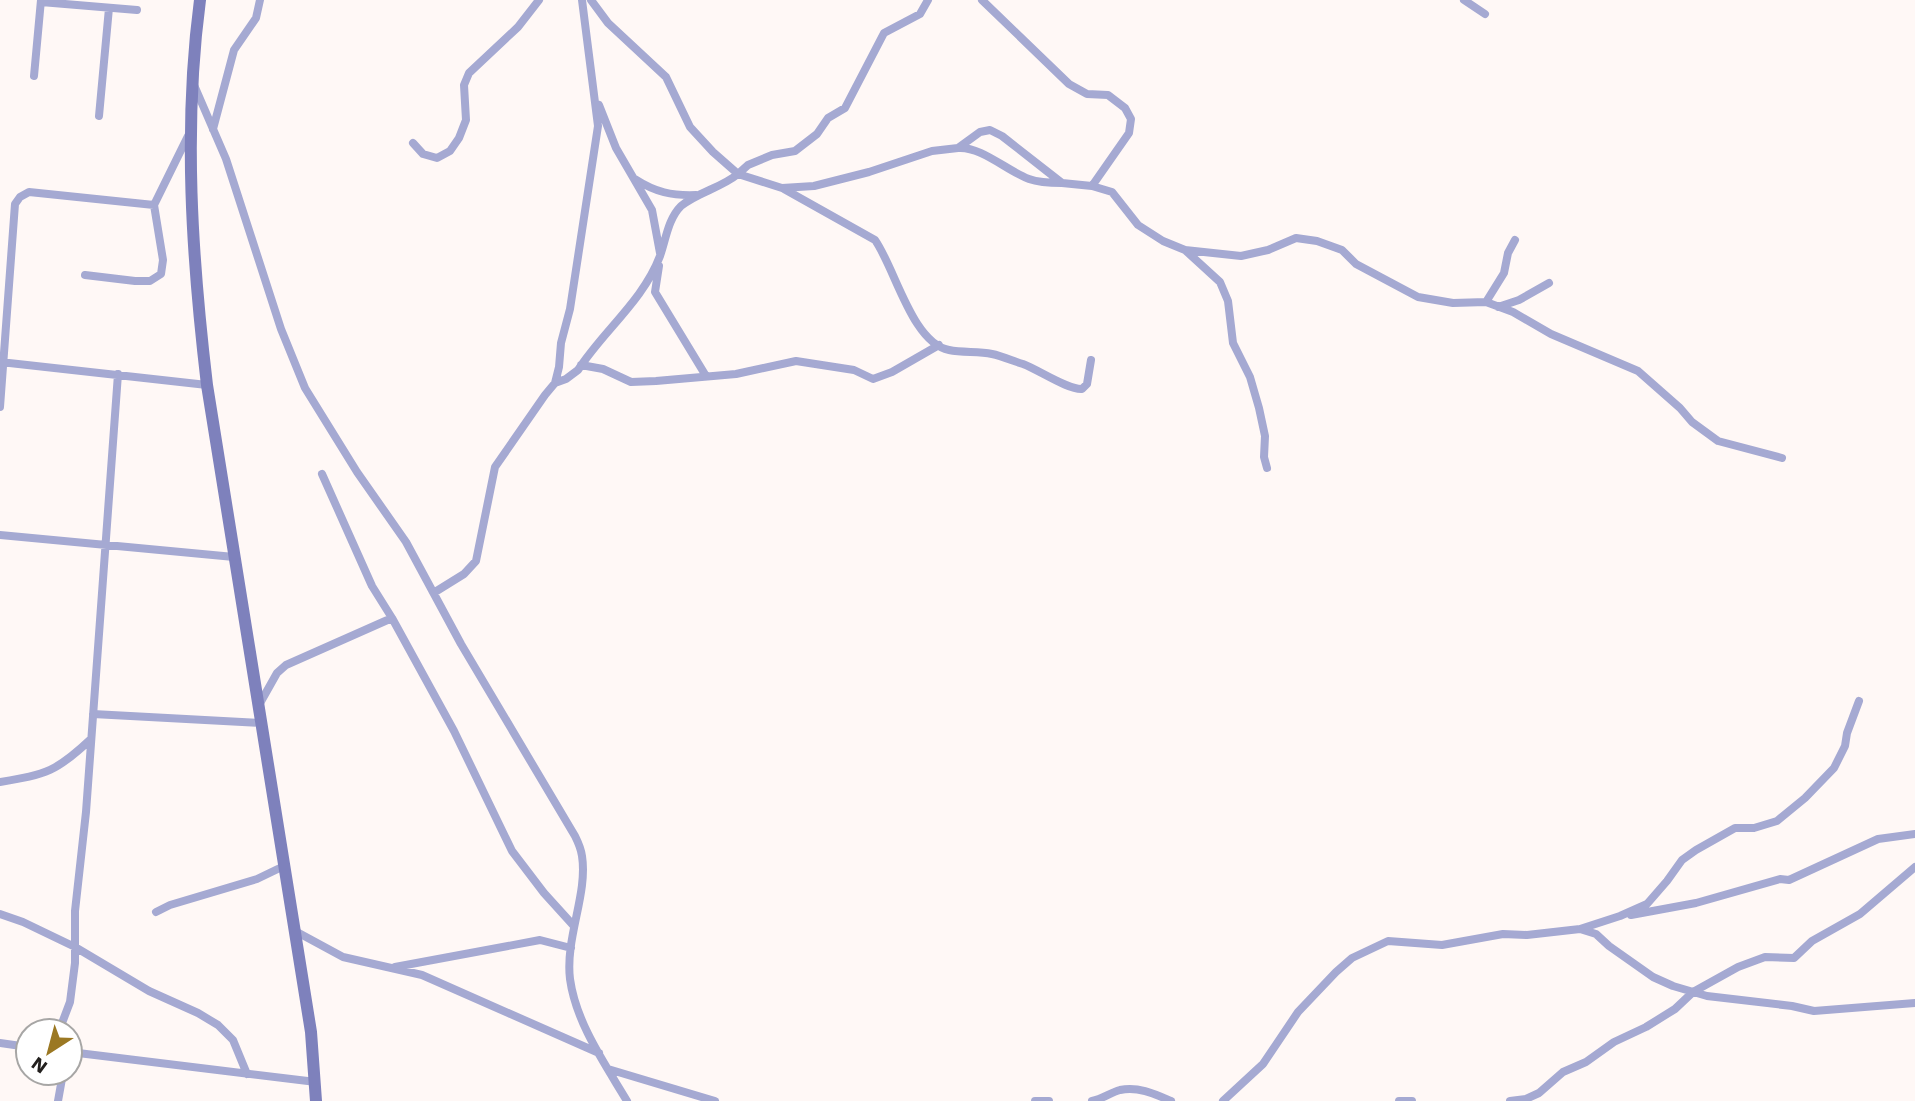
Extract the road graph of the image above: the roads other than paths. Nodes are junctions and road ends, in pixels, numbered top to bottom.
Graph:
1 (200, 0) edge
2 (260, 0) edge
3 (539, 0) edge
4 (582, 0) edge
5 (591, 0) edge
6 (928, 0) edge
7 (982, 0) edge
8 (1464, 0) edge
9 (41, 1) edge
10 (109, 8) junction
11 (137, 10) dead end
12 (1485, 15) dead end
13 (34, 76) dead end
14 (193, 82) junction
15 (595, 95) junction
16 (99, 116) dead end
17 (192, 129) junction
18 (213, 129) junction
19 (413, 143) dead end
20 (958, 148) junction
21 (738, 174) junction
22 (635, 179) junction
23 (1062, 183) junction
24 (1092, 186) junction
25 (782, 188) junction
26 (698, 195) junction
27 (155, 205) junction
28 (1515, 240) dead end
29 (1185, 250) junction
30 (660, 255) junction
31 (85, 275) dead end
32 (1549, 283) dead end
33 (1486, 303) junction
34 (1498, 307) junction
35 (939, 345) junction
36 (1091, 360) dead end
37 (1, 362) edge
38 (581, 365) junction
39 (118, 374) junction
40 (706, 376) junction
41 (555, 383) junction
42 (207, 385) junction
43 (0, 407) edge
44 (1782, 458) dead end
45 (1267, 468) dead end
46 (322, 474) dead end
47 (0, 535) edge
48 (106, 543) junction
49 (234, 557) junction
50 (435, 592) junction
51 (392, 618) junction
52 (1859, 701) dead end
53 (259, 706) junction
54 (93, 714) junction
55 (262, 723) junction
56 (91, 739) junction
57 (0, 782) edge
58 (1915, 835) edge
59 (284, 866) junction
60 (1915, 867) edge
61 (156, 912) dead end
62 (0, 914) edge
63 (1620, 916) junction
64 (573, 925) junction
65 (1580, 929) junction
66 (294, 930) junction
67 (75, 947) junction
68 (571, 948) junction
69 (390, 967) junction
70 (1693, 992) junction
71 (1915, 1003) edge
72 (64, 1017) edge
73 (599, 1053) junction
74 (84, 1054) edge
75 (608, 1069) junction
76 (247, 1074) junction
77 (316, 1083) junction
78 (316, 1101) edge
79 (627, 1101) edge
80 (715, 1101) edge
81 (1035, 1101) edge
82 (1049, 1101) edge
83 (1092, 1101) edge
84 (1171, 1101) edge
85 (1223, 1101) edge
86 (1399, 1101) edge
87 (1412, 1101) edge
88 (1510, 1101) edge

1 - 14 main road
2 - 18 street
3 - 19 street
4 - 15 street
5 - 21 street
6 - 21 street
7 - 24 street
8 - 12 street
9 - 10 street
9 - 13 street
10 - 11 street
10 - 16 street
14 - 17 main road
14 - 18 street
15 - 22 street
15 - 41 street
17 - 27 street
17 - 42 main road
18 - 50 street
20 - 23 street
20 - 23 street
20 - 25 street
21 - 25 street
21 - 26 street
22 - 26 street
22 - 30 street
23 - 24 street
24 - 29 street
25 - 35 street
26 - 30 street
27 - 31 street
27 - 37 street
28 - 33 street
29 - 33 street
29 - 45 street
30 - 38 street
30 - 40 street
32 - 34 street
33 - 34 street
34 - 44 street
35 - 36 street
35 - 40 street
37 - 39 street
37 - 43 street
38 - 40 street
38 - 41 street
39 - 42 street
39 - 48 street
41 - 50 street
42 - 49 main road
46 - 51 street
47 - 48 street
48 - 49 street
48 - 54 street
49 - 53 main road
50 - 64 street
51 - 53 street
51 - 64 street
52 - 63 street
53 - 55 main road
54 - 55 street
54 - 56 street
55 - 59 main road
56 - 57 street
56 - 67 street
58 - 63 street
59 - 61 street
59 - 66 main road
60 - 70 street
62 - 67 street
63 - 65 street
64 - 68 street
65 - 70 street
65 - 85 street
66 - 69 street
66 - 77 main road
67 - 72 street
67 - 76 street
68 - 69 street
68 - 73 street
69 - 73 street
70 - 71 street
70 - 88 street
73 - 75 street
74 - 76 street
75 - 79 street
75 - 80 street
76 - 77 street
77 - 78 main road
81 - 82 street
83 - 84 street
86 - 87 street

